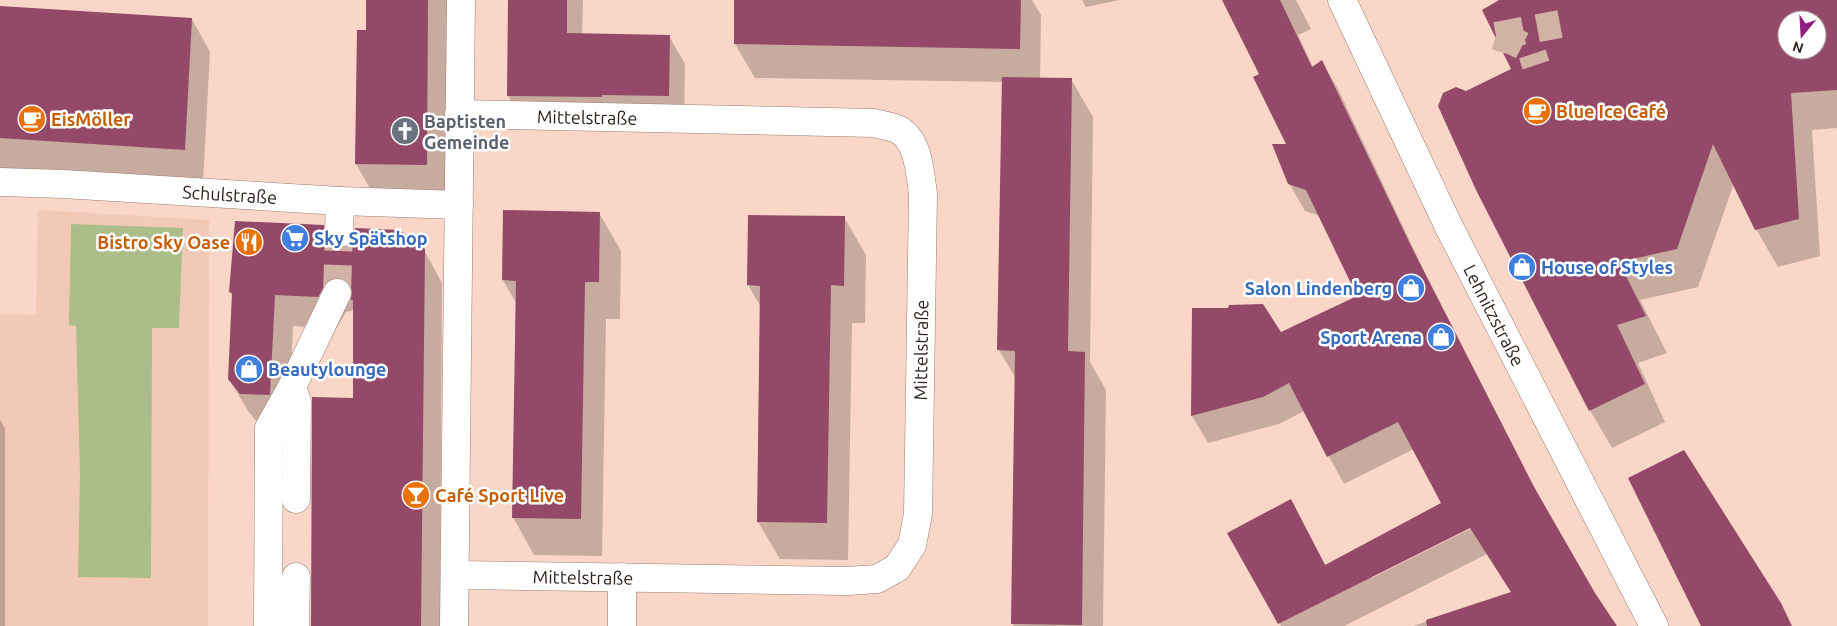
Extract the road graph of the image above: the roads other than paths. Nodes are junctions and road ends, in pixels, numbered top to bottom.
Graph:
1 (461, 0) edge
2 (1342, 0) edge
3 (459, 114) junction
4 (0, 182) edge
5 (340, 201) junction
6 (460, 205) junction
7 (339, 233) tunnel mouth
8 (337, 293) tunnel mouth
9 (292, 387) junction
10 (296, 499) dead end
11 (455, 575) junction
12 (296, 577) dead end
13 (622, 578) junction
14 (268, 626) edge
15 (295, 626) edge
16 (454, 626) edge
17 (622, 626) edge
18 (1654, 626) edge

1 - 3 street
2 - 18 street, Lehnitzstraße
3 - 6 street
3 - 13 street, Mittelstraße
4 - 5 street, Schulstraße
5 - 6 street, Schulstraße
5 - 7 street
6 - 11 street
8 - 9 street
9 - 10 street
9 - 14 street
11 - 13 street, Mittelstraße
11 - 16 street
12 - 15 street
13 - 17 street

